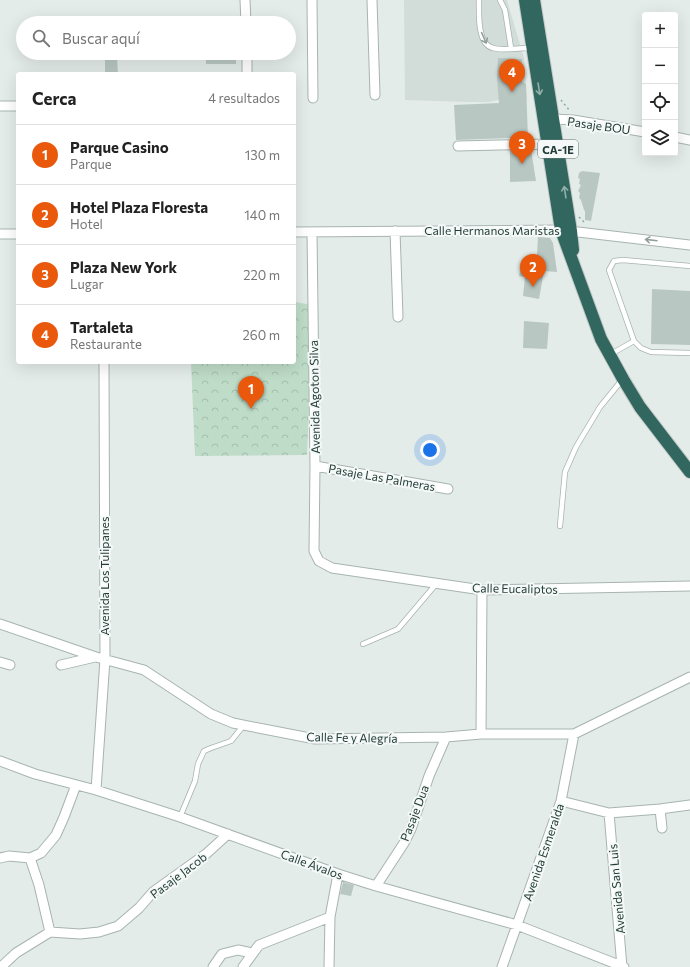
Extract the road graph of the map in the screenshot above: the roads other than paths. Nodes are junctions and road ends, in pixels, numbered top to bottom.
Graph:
1 (246, 0) edge
2 (312, 0) edge
3 (372, 0) edge
4 (478, 0) edge
5 (500, 0) edge
6 (525, 0) edge
7 (534, 0) edge
8 (246, 16) edge
9 (511, 48) junction
10 (533, 50) junction
11 (247, 60) edge
12 (247, 72) edge
13 (375, 95) dead end
14 (313, 98) dead end
15 (0, 106) edge
16 (16, 106) edge
17 (554, 119) junction
18 (642, 132) edge
19 (678, 138) edge
20 (690, 140) edge
21 (548, 144) junction
22 (458, 146) dead end
23 (566, 230) junction
24 (395, 231) junction
25 (296, 232) edge
26 (312, 232) junction
27 (0, 234) edge
28 (16, 234) edge
29 (690, 245) edge
30 (690, 266) edge
31 (398, 317) dead end
32 (634, 341) junction
33 (690, 353) edge
34 (610, 355) junction
35 (104, 364) edge
36 (623, 379) junction
37 (315, 466) junction
38 (690, 472) edge
39 (448, 489) dead end
40 (560, 526) dead end
41 (319, 561) joint
42 (437, 583) junction
43 (690, 586) edge
44 (482, 590) junction
45 (0, 624) edge
46 (363, 644) dead end
47 (100, 658) junction
48 (0, 662) edge
49 (10, 665) dead end
50 (61, 665) dead end
51 (690, 677) edge
52 (244, 725) junction
53 (481, 734) junction
54 (574, 734) junction
55 (446, 737) junction
56 (0, 761) edge
57 (76, 785) junction
58 (96, 790) junction
59 (560, 801) junction
60 (690, 805) edge
61 (660, 809) junction
62 (609, 813) junction
63 (180, 817) junction
64 (662, 828) dead end
65 (228, 834) junction
66 (0, 858) edge
67 (31, 862) junction
68 (338, 874) junction
69 (376, 886) junction
70 (330, 916) junction
71 (517, 925) junction
72 (50, 932) junction
73 (252, 953) junction
74 (1, 967) edge
75 (213, 967) edge
76 (243, 967) edge
77 (329, 967) edge
78 (502, 967) edge
79 (622, 967) edge

1 - 8 street
2 - 14 street
3 - 13 street
4 -> 9 lane
5 - 9 lane
6 - 10 highway, CA-1E
7 - 17 highway, CA-1E
9 - 10 lane
10 -> 21 highway, CA-1E
11 - 12 street
15 - 16 street
17 - 18 street, Pasaje BOU
23 -> 17 highway, CA-1E
19 - 20 street
21 - 22 street
21 - 23 highway, CA-1E
23 - 24 street, Calle Hermanos Maristas
29 -> 23 street, Calle Hermanos Maristas
23 - 34 highway, CA-1E
24 - 26 street, Calle Hermanos Maristas
24 - 31 street
25 - 26 street, Calle Hermanos Maristas
26 - 37 street, Avenida Agoton Silva
27 - 28 street
30 - 32 lane
32 - 33 lane
32 - 34 lane
34 - 36 highway, CA-1E
35 - 47 street, Avenida Los Tulipanes
36 - 38 highway, CA-1E
36 - 40 lane
37 - 39 street, Pasaje Las Palmeras
37 - 41 street, Avenida Agoton Silva
41 - 42 street, Calle Eucaliptos
42 - 44 street, Calle Eucaliptos
42 - 46 lane
43 - 44 street, Calle Eucaliptos
44 - 53 street
45 - 47 street, Calle Fe y Alegría
47 - 50 street
47 - 52 street, Calle Fe y Alegría
47 - 58 street, Avenida Los Tulipanes
48 - 49 street
51 - 54 street, Calle Fe y Alegría
52 - 55 street, Calle Fe y Alegría
52 - 63 lane
53 - 54 street, Calle Fe y Alegría
53 - 55 street, Calle Fe y Alegría
54 - 59 street, Avenida Esmeralda
55 - 69 street, Pasaje Dua
56 - 57 street, Calle Ávalos
57 - 58 street, Calle Ávalos
57 - 67 street
58 - 63 street, Calle Ávalos
59 - 62 street
59 - 71 street, Avenida Esmeralda
60 - 61 street
61 - 62 street
61 - 64 street
62 - 79 street, Avenida San Luis
63 - 65 street, Calle Ávalos
65 - 68 street, Calle Ávalos
65 - 72 street, Pasaje Jacob
66 - 67 street
67 - 72 street
68 - 69 street, Calle Ávalos
68 - 70 street
69 - 71 street, Calle Ávalos
70 - 73 street
70 - 77 street
71 - 78 street, Avenida Esmeralda
71 - 79 street, Calle Ávalos
72 - 74 street
73 - 75 street
73 - 76 street

